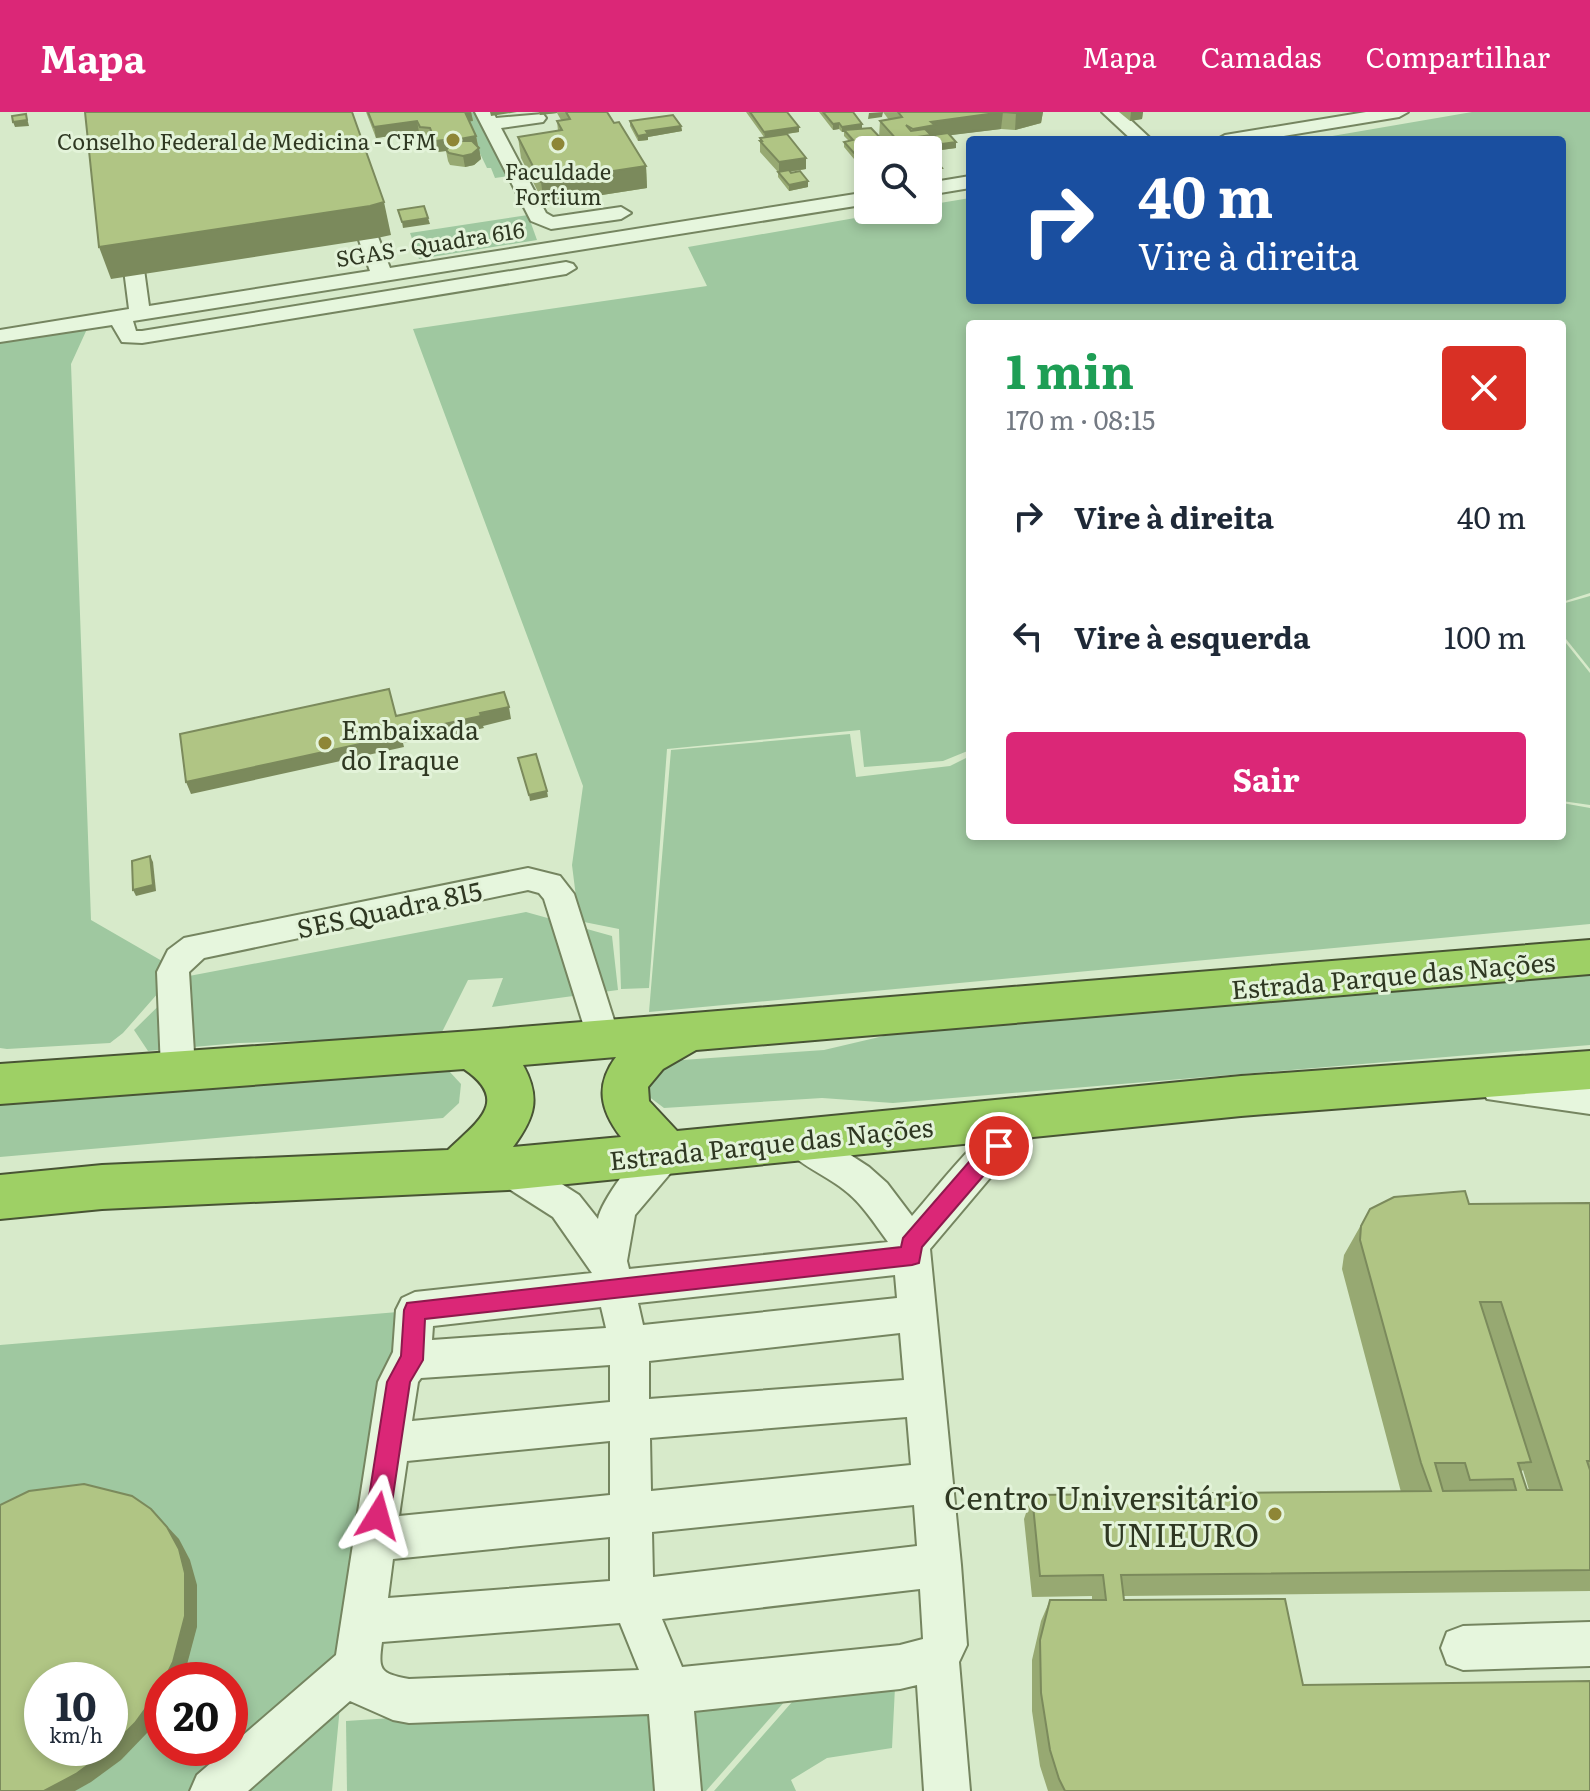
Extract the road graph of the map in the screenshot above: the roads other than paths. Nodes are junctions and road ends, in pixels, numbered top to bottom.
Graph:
1 (1111, 112) edge
2 (1399, 112) edge
3 (487, 118) edge
4 (537, 118) dead end
5 (1138, 136) edge
6 (1250, 136) edge
7 (529, 138) edge
8 (499, 142) junction
9 (836, 182) dead end
10 (966, 183) edge
11 (942, 187) edge
12 (854, 196) edge
13 (854, 201) edge
14 (621, 213) dead end
15 (599, 216) junction
16 (365, 229) edge
17 (636, 235) junction
18 (614, 238) junction
19 (133, 262) edge
20 (425, 268) junction
21 (382, 275) junction
22 (434, 290) junction
23 (131, 316) junction
24 (0, 336) edge
25 (1590, 957) edge
26 (685, 1034) junction
27 (603, 1039) junction
28 (472, 1050) junction
29 (178, 1069) junction
30 (1590, 1070) edge
31 (1445, 1083) junction
32 (0, 1084) edge
33 (1590, 1100) edge
34 (1032, 1116) junction
35 (797, 1139) junction
36 (666, 1152) junction
37 (508, 1169) junction
38 (460, 1170) junction
39 (0, 1197) edge
40 (911, 1250) junction
41 (611, 1274) junction
42 (917, 1313) junction
43 (629, 1345) junction
44 (412, 1360) junction
45 (925, 1397) junction
46 (630, 1420) junction
47 (389, 1443) junction
48 (933, 1483) junction
49 (630, 1512) junction
50 (374, 1540) junction
51 (940, 1565) junction
52 (632, 1601) junction
53 (362, 1622) junction
54 (1590, 1644) edge
55 (1463, 1648) dead end
56 (937, 1657) junction
57 (356, 1667) junction
58 (670, 1691) junction
59 (213, 1791) edge
60 (678, 1791) edge
61 (947, 1791) edge

1 - 5 street
2 - 6 street
3 - 4 street
3 - 8 street
7 - 8 street
8 - 15 street
9 - 12 street
10 - 11 street
13 - 17 street, SGAS - Quadra 616
14 - 15 street
15 - 18 street
16 - 21 street
17 - 18 street, SGAS - Quadra 616
17 - 22 street
18 - 20 street, SGAS - Quadra 616
19 - 23 street
20 - 21 street, SGAS - Quadra 616
20 - 22 street
21 - 23 street, SGAS - Quadra 616
22 - 23 street
23 - 24 street, SGAS - Quadra 616
25 - 26 highway, Estrada Parque das Nações
26 - 27 highway, Estrada Parque das Nações
26 - 36 highway
27 - 28 highway, Estrada Parque das Nações
27 - 29 street, SES Quadra 815
28 - 29 highway, Estrada Parque das Nações
28 - 38 highway
29 - 32 highway, Estrada Parque das Nações
30 - 31 highway, Estrada Parque das Nações
31 - 33 street
31 - 34 highway, Estrada Parque das Nações
34 - 35 highway, Estrada Parque das Nações
34 - 40 street
35 - 36 highway, Estrada Parque das Nações
35 - 40 street
36 - 37 highway, Estrada Parque das Nações
36 - 41 street
37 - 38 highway, Estrada Parque das Nações
37 - 41 street
38 - 39 highway, Estrada Parque das Nações
40 - 41 street
40 - 42 street
41 - 43 street
41 - 44 street
42 - 43 street
42 - 45 street
43 - 44 street
43 - 46 street
44 - 47 street
45 - 46 street
45 - 48 street
46 - 47 street
46 - 49 street
47 - 50 street
48 - 49 street
48 - 51 street
49 - 50 street
49 - 52 street
50 - 53 street
51 - 52 street
51 - 56 street
52 - 53 street
52 - 58 street
53 - 57 street
54 - 55 street
56 - 58 street
56 - 61 street
57 - 58 street
57 - 59 street
58 - 60 street

